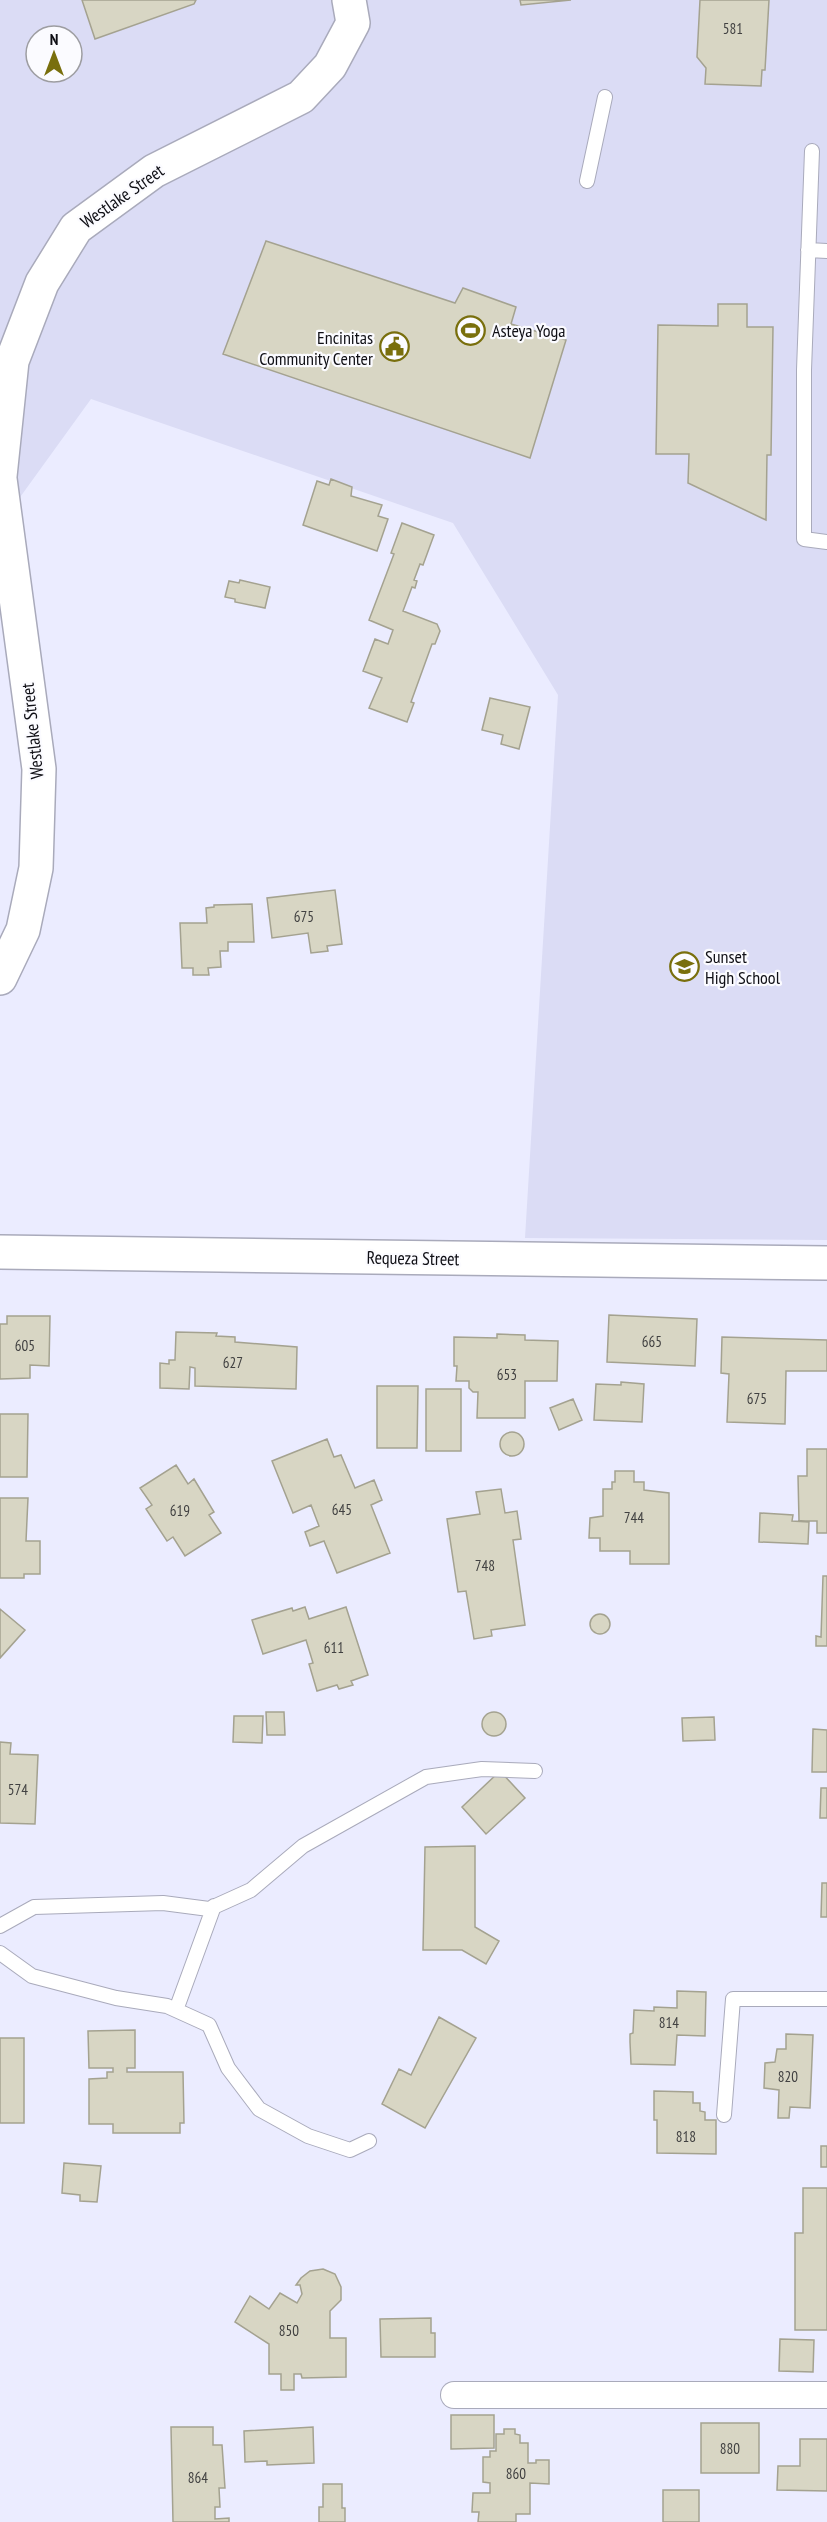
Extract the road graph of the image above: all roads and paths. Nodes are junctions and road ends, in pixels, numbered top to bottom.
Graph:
1 (350, 0) edge
2 (605, 97) dead end
3 (812, 151) dead end
4 (587, 181) dead end
5 (808, 250) junction
6 (827, 251) edge
7 (0, 478) edge
8 (827, 542) edge
9 (0, 978) edge
10 (0, 1252) edge
11 (827, 1263) edge
12 (535, 1771) dead end
13 (214, 1906) junction
14 (0, 1926) edge
15 (0, 1953) edge
16 (827, 1999) edge
17 (176, 2010) junction
18 (724, 2115) dead end
19 (369, 2141) dead end
20 (454, 2395) dead end
21 (827, 2396) edge

1 - 7 street, Westlake Street
2 - 4 lane
3 - 5 lane
5 - 6 lane
5 - 8 lane
7 - 9 street, Westlake Street
10 - 11 street, Requeza Street
12 - 13 lane
13 - 14 lane
13 - 17 lane
15 - 17 lane
16 - 18 lane
17 - 19 lane
20 - 21 street

